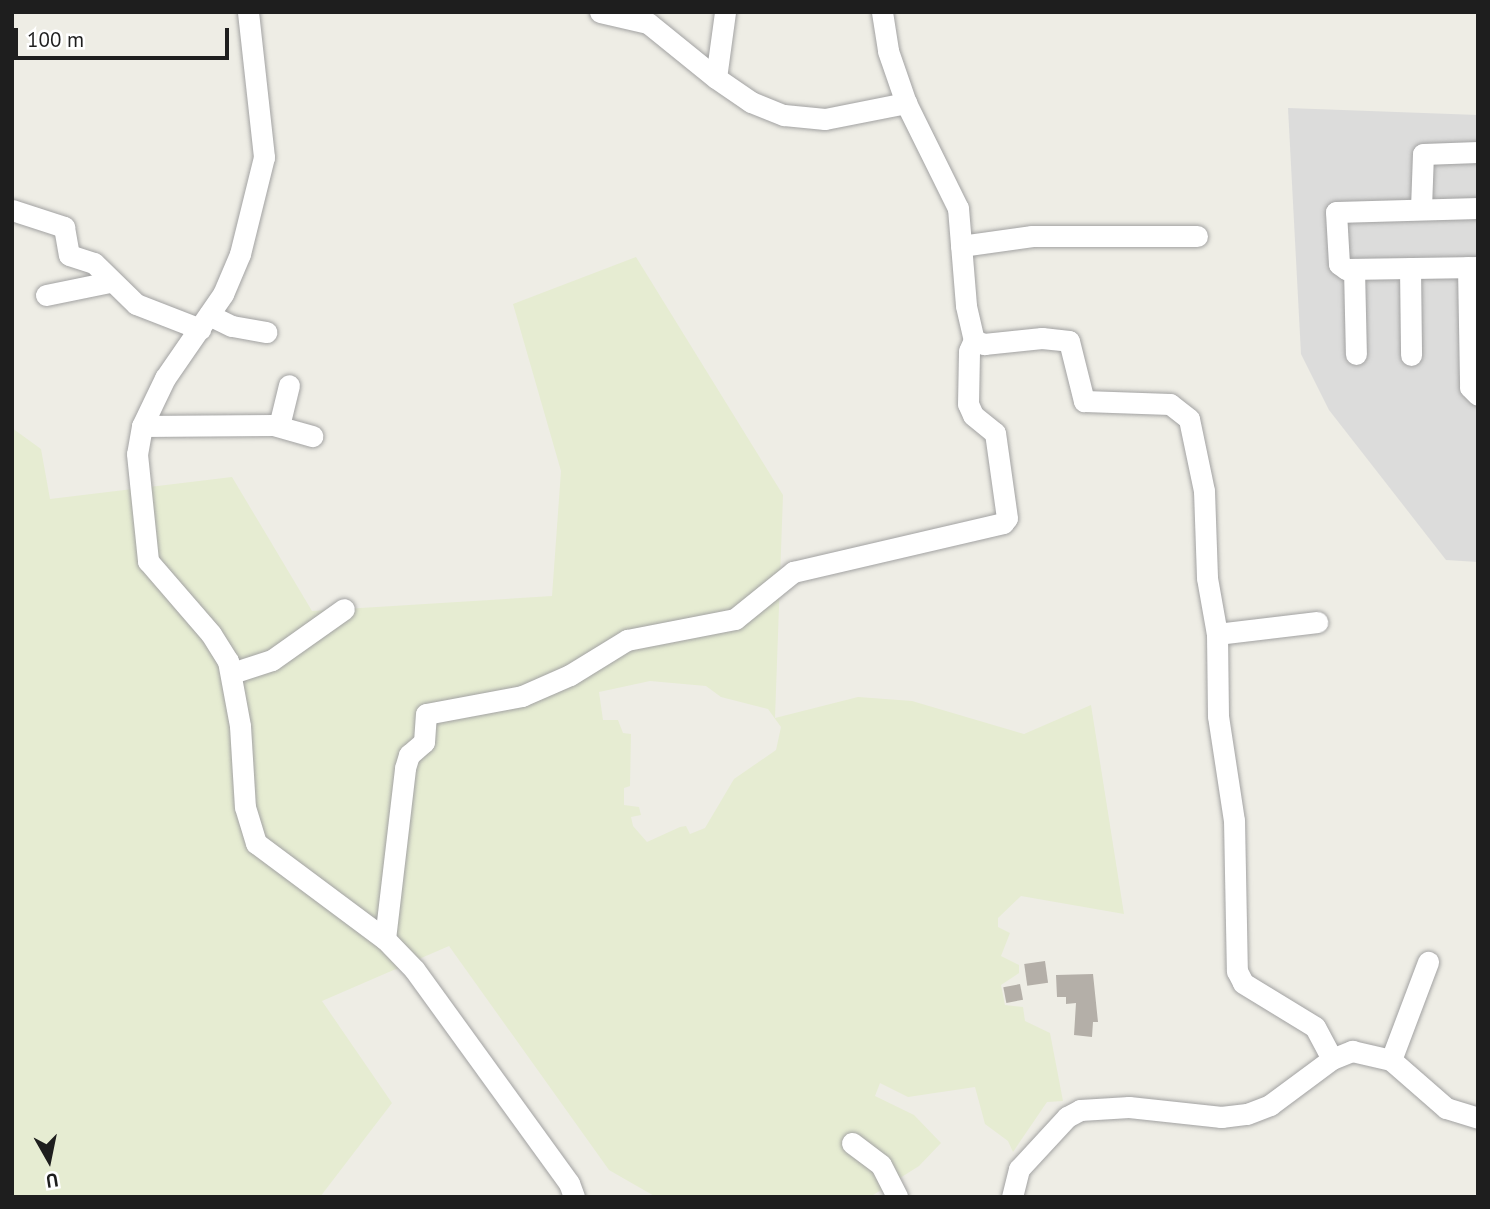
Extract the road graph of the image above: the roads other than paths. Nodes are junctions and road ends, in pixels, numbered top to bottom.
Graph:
1 (248, 12) edge
2 (600, 12) edge
3 (725, 12) edge
4 (882, 12) edge
5 (716, 78) junction
6 (906, 103) junction
7 (1478, 152) edge
8 (1421, 208) junction
9 (1478, 208) edge
10 (12, 210) edge
11 (1197, 236) dead end
12 (961, 246) junction
13 (1473, 267) edge
14 (1410, 268) junction
15 (1354, 269) junction
16 (110, 282) junction
17 (47, 295) dead end
18 (205, 322) junction
19 (266, 332) dead end
20 (974, 340) junction
21 (1356, 354) dead end
22 (1411, 355) dead end
23 (289, 386) dead end
24 (1478, 395) edge
25 (142, 426) junction
26 (279, 426) junction
27 (312, 436) dead end
28 (344, 609) dead end
29 (1317, 622) dead end
30 (1217, 634) junction
31 (232, 673) junction
32 (385, 939) junction
33 (1428, 962) dead end
34 (1332, 1059) junction
35 (1391, 1060) junction
36 (1478, 1118) edge
37 (852, 1143) dead end
38 (574, 1197) edge
39 (897, 1197) edge
40 (1012, 1197) edge

1 - 18 street
2 - 5 street
3 - 5 street
4 - 6 street
5 - 6 street
6 - 12 street
7 - 8 street
8 - 9 street
8 - 15 street
10 - 16 street
11 - 12 street
12 - 20 street
13 - 14 street
13 - 24 street
14 - 15 street
14 - 22 street
15 - 21 street
16 - 17 street
16 - 18 street
18 - 19 street
18 - 25 street
20 - 30 street
20 - 32 street
23 - 26 street
25 - 26 street
25 - 31 street
26 - 27 street
28 - 31 street
29 - 30 street
30 - 34 street
31 - 32 street
32 - 38 street
33 - 35 street
34 - 35 street
34 - 40 street
35 - 36 street
37 - 39 street

